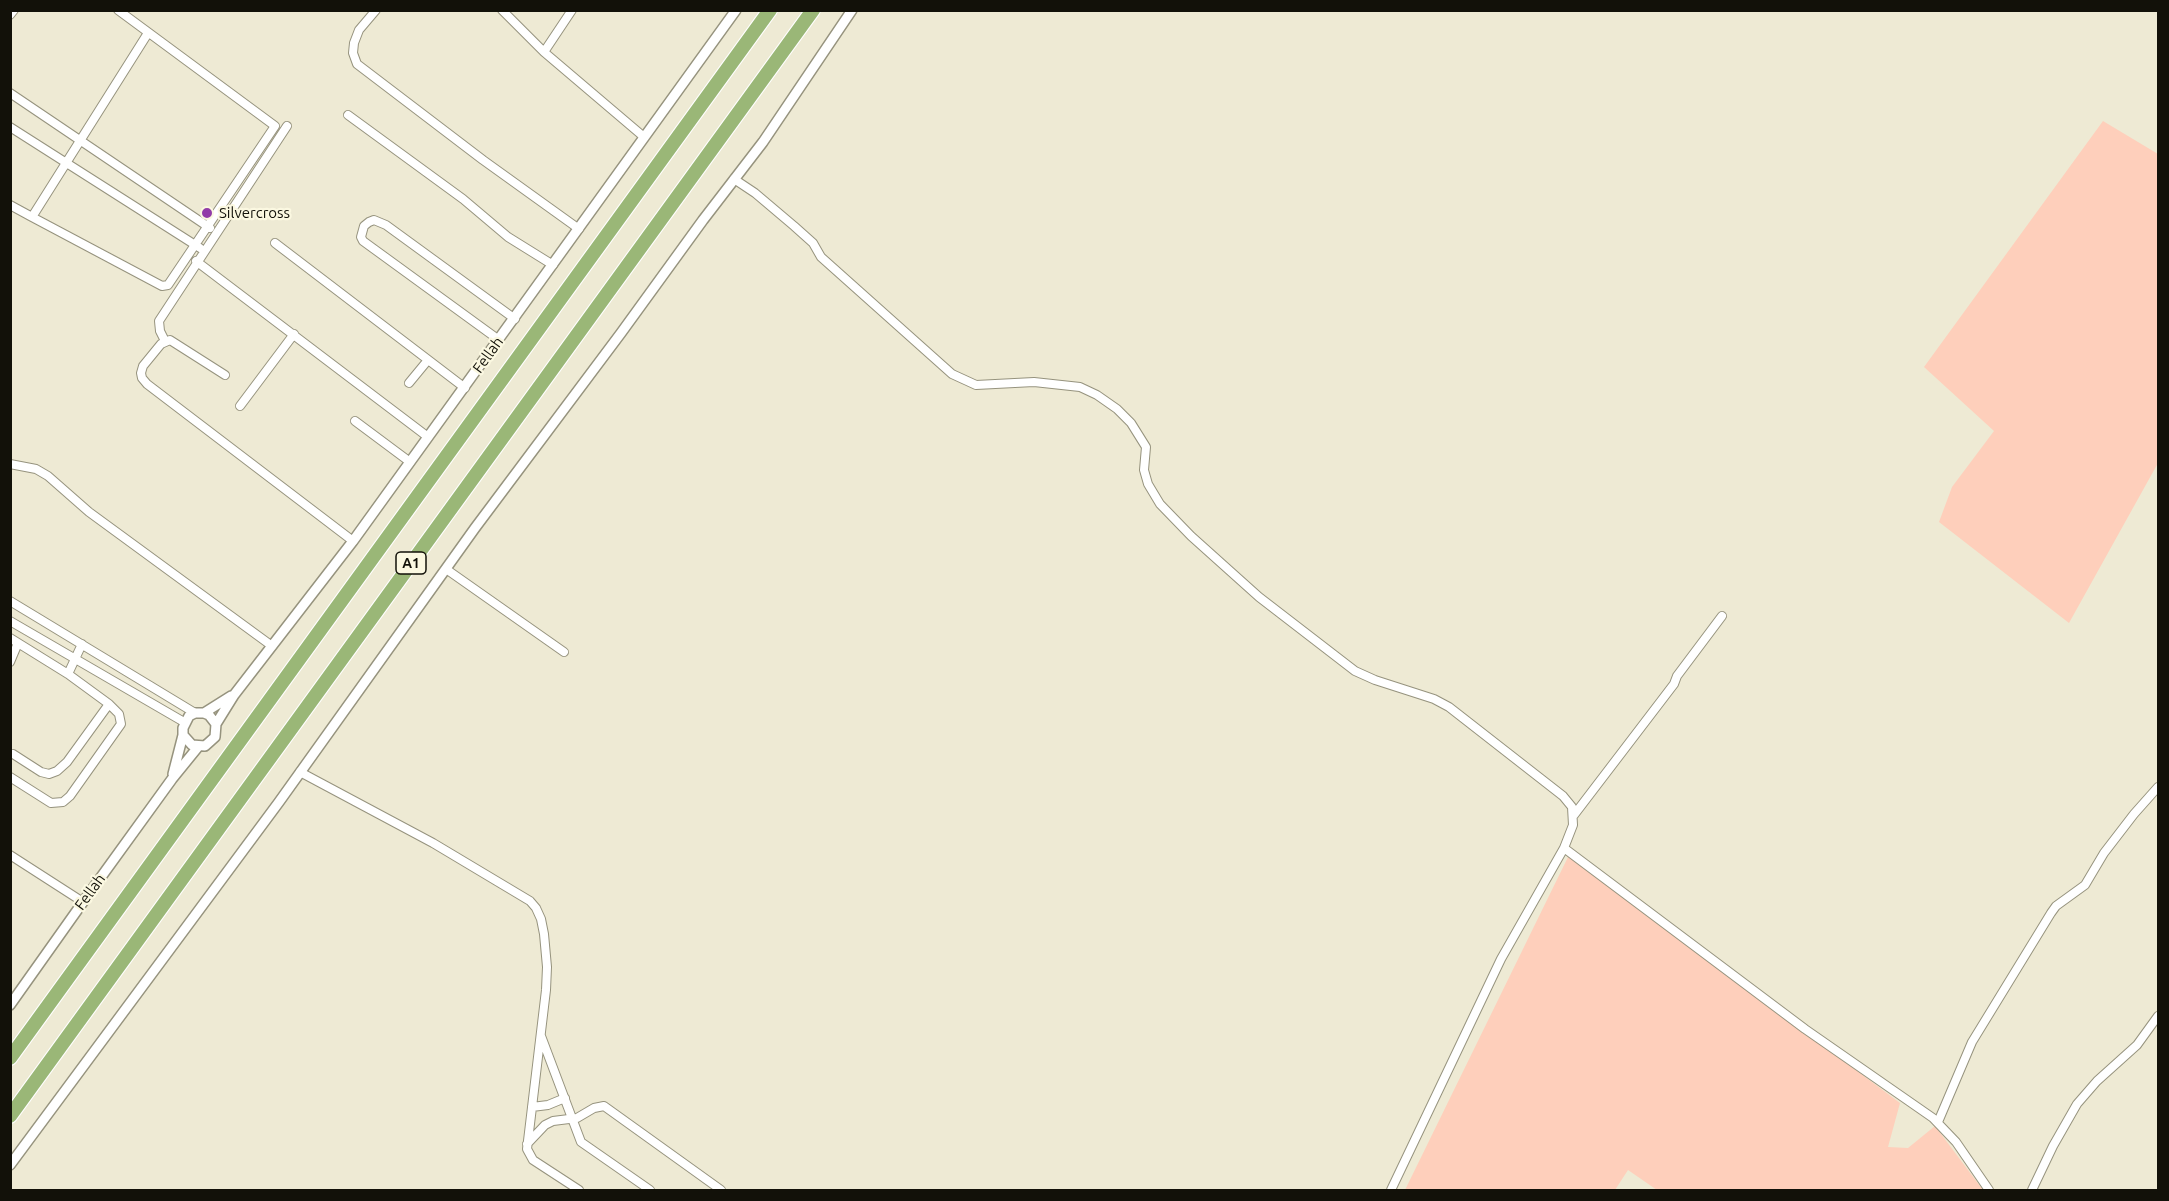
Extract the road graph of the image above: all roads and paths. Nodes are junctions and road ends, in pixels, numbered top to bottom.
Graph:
1 (14, 10) edge
2 (118, 10) edge
3 (376, 10) edge
4 (502, 10) edge
5 (572, 10) edge
6 (736, 10) edge
7 (770, 10) edge
8 (813, 10) edge
9 (852, 10) edge
10 (10, 15) edge
11 (148, 33) junction
12 (544, 52) junction
13 (10, 93) edge
14 (348, 115) dead end
15 (287, 126) dead end
16 (10, 127) edge
17 (644, 137) junction
18 (80, 141) junction
19 (67, 163) junction
20 (734, 179) junction
21 (10, 205) edge
22 (32, 217) junction
23 (208, 226) junction
24 (579, 229) junction
25 (216, 232) junction
26 (275, 243) dead end
27 (196, 245) junction
28 (204, 250) junction
29 (196, 261) junction
30 (553, 265) junction
31 (515, 319) junction
32 (294, 334) junction
33 (165, 340) junction
34 (500, 340) junction
35 (428, 360) junction
36 (225, 375) dead end
37 (409, 383) dead end
38 (465, 388) junction
39 (240, 406) dead end
40 (355, 421) dead end
41 (428, 437) junction
42 (410, 462) junction
43 (10, 464) edge
44 (353, 541) junction
45 (446, 568) junction
46 (10, 601) edge
47 (1722, 616) dead end
48 (10, 621) edge
49 (10, 638) edge
50 (18, 643) junction
51 (82, 645) junction
52 (272, 646) junction
53 (564, 652) dead end
54 (75, 658) junction
55 (10, 662) edge
56 (68, 674) junction
57 (234, 695) junction
58 (110, 704) junction
59 (199, 713) junction
60 (184, 722) junction
61 (216, 724) junction
62 (183, 735) junction
63 (198, 747) junction
64 (11, 755) edge
65 (300, 772) junction
66 (10, 777) edge
67 (172, 779) junction
68 (2158, 787) edge
69 (1574, 815) junction
70 (1564, 848) junction
71 (10, 855) edge
72 (83, 902) junction
73 (10, 1005) edge
74 (2158, 1016) edge
75 (540, 1034) junction
76 (10, 1058) edge
77 (564, 1098) junction
78 (532, 1107) junction
79 (10, 1116) edge
80 (572, 1119) junction
81 (1938, 1122) junction
82 (526, 1145) junction
83 (10, 1166) edge
84 (579, 1191) edge
85 (650, 1191) edge
86 (721, 1191) edge
87 (1391, 1191) edge
88 (1989, 1191) edge
89 (2032, 1191) edge

1 - 10 street
2 - 11 street
3 - 24 street
4 - 12 street
5 - 12 street
6 - 17 street, Fellah
7 - 76 highway, A1
8 - 79 highway, A1
9 - 20 street
11 - 18 street
11 - 23 street
12 - 17 street
13 - 18 street
14 - 30 street
15 - 25 street
16 - 19 street
17 - 24 street, Fellah
18 - 19 street
18 - 23 street
19 - 22 street
19 - 27 street
20 - 45 street
20 - 69 street
21 - 22 street
22 - 27 street
23 - 25 street
23 - 27 street
24 - 30 street, Fellah
25 - 28 street
26 - 35 street
27 - 28 street
28 - 29 street
29 - 32 street
29 - 33 street
30 - 31 street, Fellah
31 - 34 street, Fellah
31 - 34 street
32 - 39 street
32 - 41 street
33 - 36 street
33 - 44 street
34 - 38 street, Fellah
35 - 37 street
35 - 38 street
38 - 41 street, Fellah
40 - 42 street
41 - 42 street, Fellah
42 - 44 street, Fellah
43 - 52 street
44 - 52 street, Fellah
45 - 53 street
45 - 65 street
46 - 51 street
47 - 69 street
48 - 54 street
49 - 50 street
50 - 55 street
50 - 56 street
51 - 54 street
51 - 59 street
52 - 57 street, Fellah
54 - 56 street
54 - 60 street
56 - 58 street
57 - 59 street, Fellah
57 - 61 street, Fellah
58 - 64 street
58 - 66 street
59 - 60 street, Fellah
59 - 61 street
60 - 62 street, Fellah
61 - 63 street, Fellah
62 - 63 street
62 - 67 street, Fellah
63 - 67 street, Fellah
65 - 75 street
65 - 83 street
67 - 72 street, Fellah
68 - 81 street
69 - 70 street
70 - 81 street
70 - 87 street
71 - 72 street
72 - 73 street, Fellah
74 - 89 street
75 - 77 street
75 - 78 street
77 - 78 street
77 - 80 street
78 - 82 street
80 - 82 street
80 - 85 street
80 - 86 street
81 - 88 street
82 - 84 street

